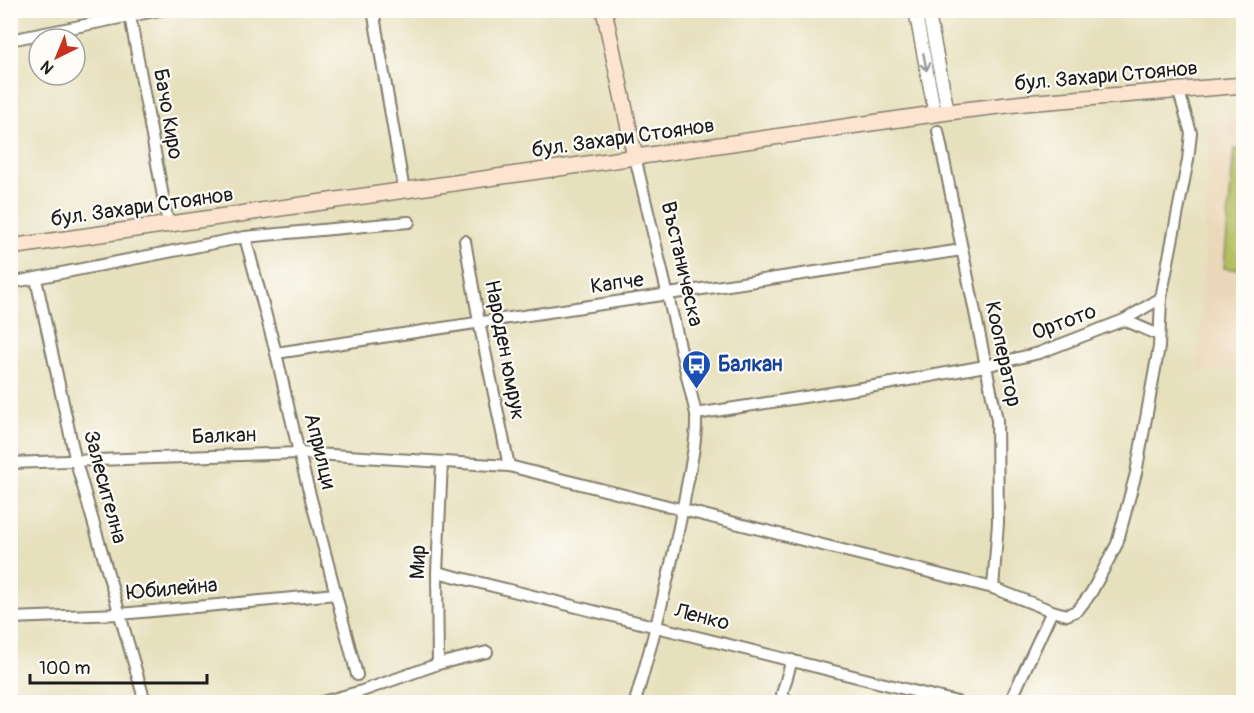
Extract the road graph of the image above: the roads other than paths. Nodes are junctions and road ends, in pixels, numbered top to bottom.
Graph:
1 (160, 10) edge
2 (373, 10) edge
3 (604, 10) edge
4 (915, 10) edge
5 (928, 10) edge
6 (129, 13) edge
7 (10, 40) edge
8 (1244, 85) edge
9 (1179, 92) junction
10 (941, 113) junction
11 (938, 131) dead end
12 (634, 157) junction
13 (404, 190) junction
14 (409, 222) dead end
15 (168, 224) junction
16 (245, 237) junction
17 (465, 242) dead end
18 (10, 247) edge
19 (962, 250) junction
20 (36, 279) junction
21 (10, 283) edge
22 (668, 296) junction
23 (1161, 298) junction
24 (1124, 320) junction
25 (479, 322) junction
26 (1159, 335) junction
27 (276, 353) junction
28 (985, 366) junction
29 (696, 414) junction
30 (299, 453) junction
31 (76, 462) junction
32 (442, 462) junction
33 (10, 463) edge
34 (509, 466) junction
35 (682, 511) junction
36 (436, 572) junction
37 (993, 588) junction
38 (336, 594) junction
39 (1052, 611) junction
40 (120, 614) junction
41 (10, 618) edge
42 (657, 626) junction
43 (487, 652) dead end
44 (792, 660) junction
45 (438, 664) junction
46 (357, 675) dead end
47 (145, 702) edge
48 (322, 702) edge
49 (635, 702) edge
50 (788, 702) edge
51 (957, 702) edge
52 (1010, 702) edge

1 - 6 street
2 - 13 street
3 - 12 main road, Въстаническа
4 -> 10 street
5 - 10 street
6 - 7 street
6 - 15 street, Бачо Киро
8 - 9 main road, бул. Захари Стоянов
9 - 10 main road, бул. Захари Стоянов
9 - 23 street
10 - 12 main road, бул. Захари Стоянов
11 - 19 street, Кооператор
12 - 13 main road, бул. Захари Стоянов
12 - 22 street, Въстаническа
13 - 15 main road, бул. Захари Стоянов
14 - 16 street
15 - 18 main road, бул. Захари Стоянов
16 - 20 street
16 - 27 street, Априлци
17 - 25 street, Народен юмрук
19 - 22 street, Капче
19 - 28 street, Кооператор
20 - 21 street
20 - 31 street, Залесителна
22 - 25 street, Капче
22 - 29 street, Въстаническа
23 - 24 street, Ортото
23 - 26 street
24 - 26 street
24 - 28 street, Ортото
25 - 27 street, Капче
25 - 34 street, Народен юмрук
26 - 39 street, Балкан
27 - 30 street, Априлци
28 - 29 street, Ортото
28 - 37 street, Кооператор
29 - 35 street, Въстаническа
30 - 31 street, Балкан
30 - 32 street, Балкан
30 - 38 street, Априлци
31 - 33 street, Балкан
31 - 40 street, Залесителна
32 - 34 street, Балкан
32 - 36 street, Мир
34 - 35 street, Балкан
35 - 37 street, Балкан
35 - 42 street, Въстаническа
36 - 42 street, Ленко
36 - 45 street, Мир
37 - 39 street, Балкан
38 - 40 street, Юбилейна
38 - 46 street, Априлци
39 - 52 street
40 - 41 street, Юбилейна
40 - 47 street, Залесителна
42 - 44 street, Ленко
42 - 49 street, Въстаническа
43 - 45 street
44 - 50 street
44 - 51 street, Ленко
45 - 48 street

